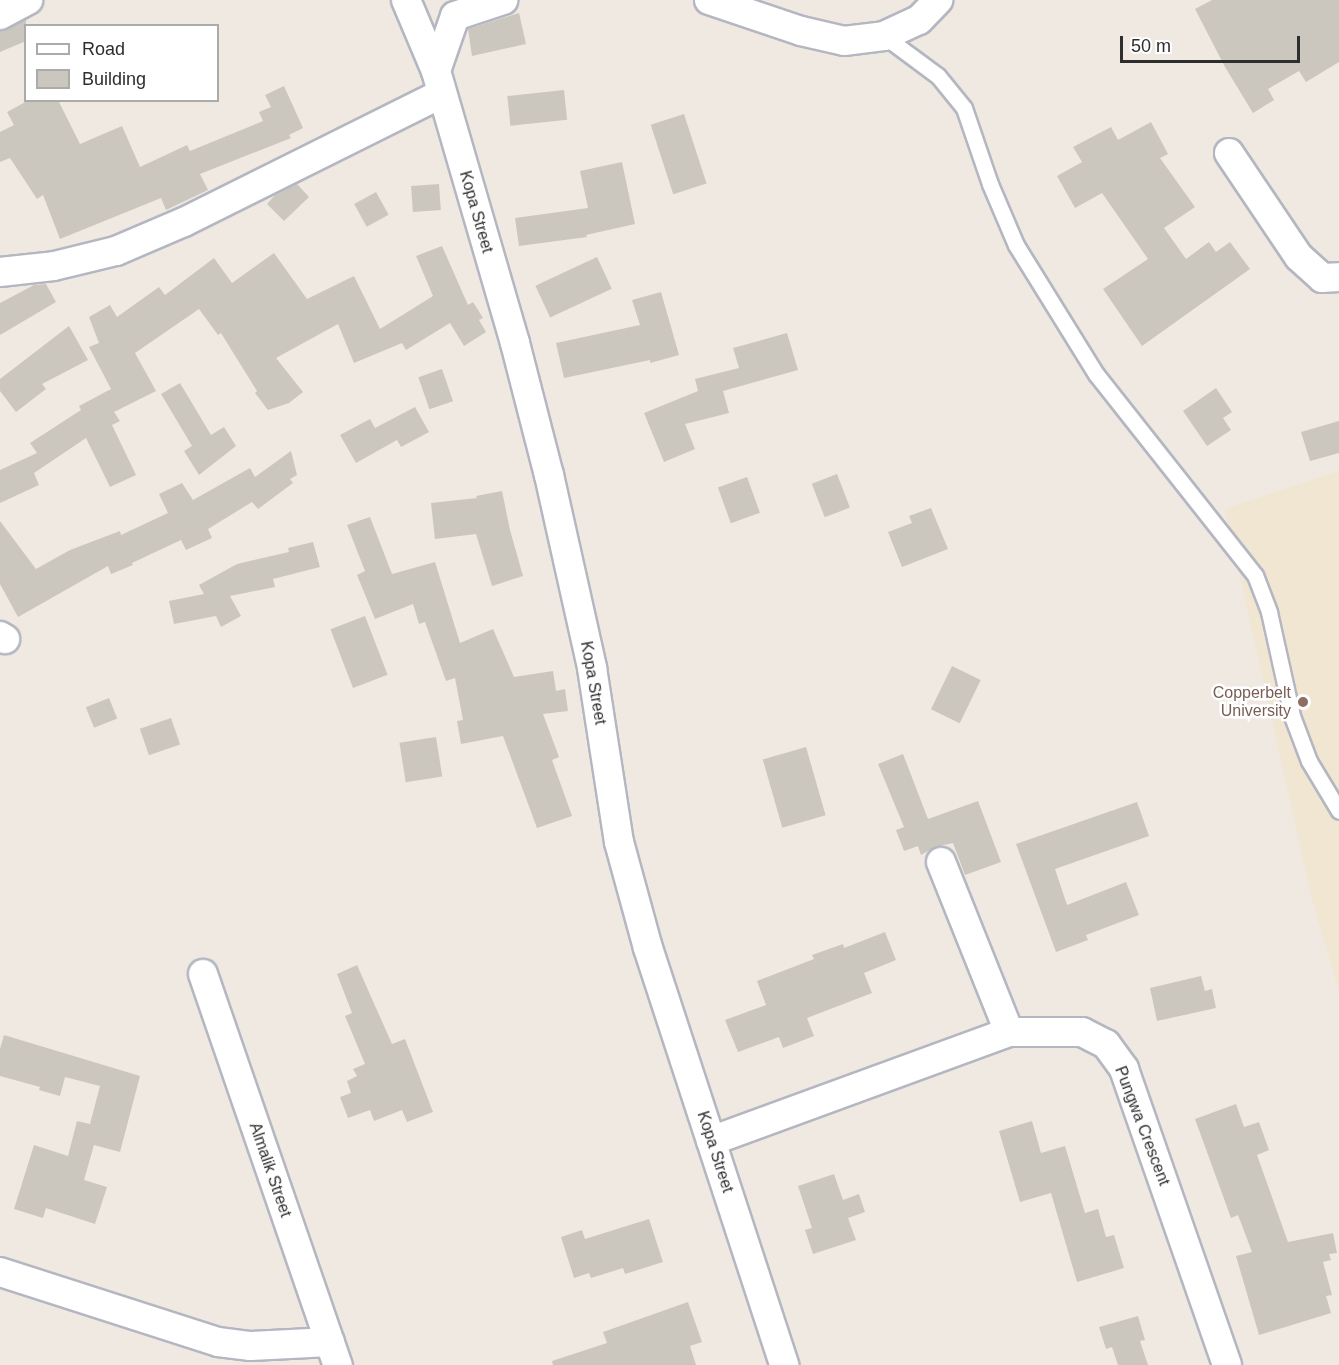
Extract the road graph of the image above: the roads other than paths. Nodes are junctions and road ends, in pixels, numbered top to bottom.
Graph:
1 (28, 0) edge
2 (406, 0) edge
3 (503, 0) edge
4 (709, 0) edge
5 (938, 0) edge
6 (0, 15) edge
7 (884, 36) junction
8 (438, 82) junction
9 (1229, 153) dead end
10 (0, 272) edge
11 (1339, 277) edge
12 (1339, 811) edge
13 (941, 862) dead end
14 (203, 974) dead end
15 (1009, 1032) junction
16 (711, 1141) junction
17 (0, 1272) edge
18 (334, 1354) edge
19 (784, 1365) edge
20 (1227, 1365) edge

1 - 6 street
2 - 8 street, Kopa Street
3 - 8 street
4 - 7 street
5 - 7 street
7 - 12 lane
8 - 10 street
8 - 16 street, Kopa Street
9 - 11 street
13 - 15 street
14 - 18 street, Almalik Street
15 - 16 street, Pungwa Crescent
15 - 20 street, Pungwa Crescent
16 - 19 street, Kopa Street
17 - 18 street

